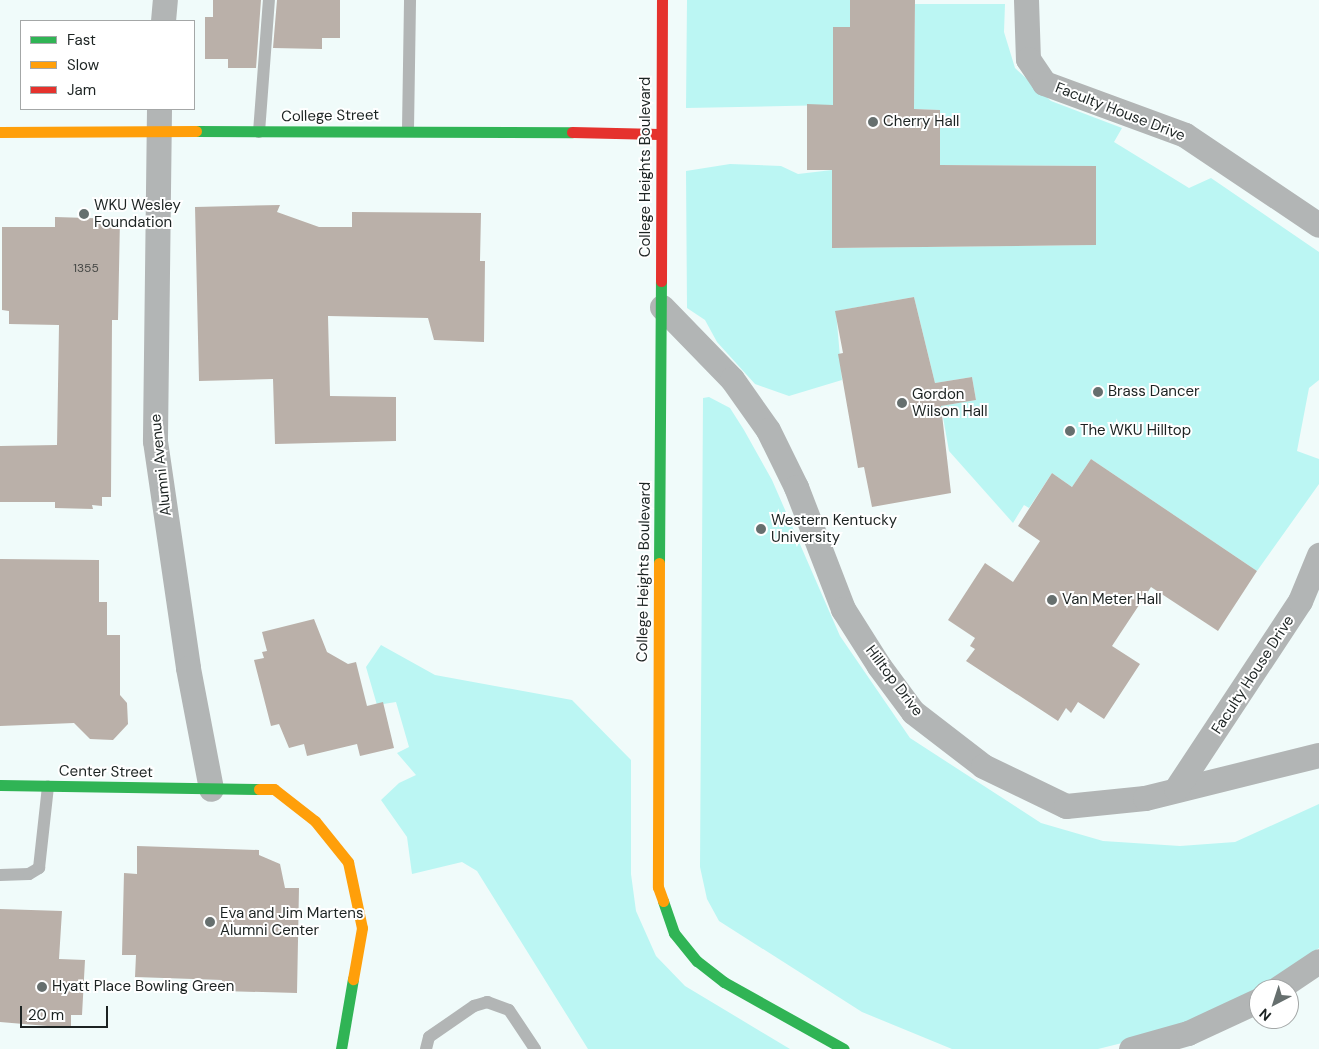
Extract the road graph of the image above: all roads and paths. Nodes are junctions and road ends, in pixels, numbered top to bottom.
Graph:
1 (165, 0) edge
2 (268, 0) edge
3 (410, 0) edge
4 (662, 0) edge
5 (1026, 0) edge
6 (163, 20) edge
7 (159, 120) edge
8 (408, 129) junction
9 (0, 132) edge
10 (259, 132) junction
11 (659, 134) junction
12 (1319, 224) edge
13 (662, 307) junction
14 (1319, 555) edge
15 (1319, 755) edge
16 (0, 786) edge
17 (48, 786) junction
18 (210, 789) junction
19 (1176, 789) junction
20 (0, 875) edge
21 (1319, 961) edge
22 (1292, 979) edge
23 (1249, 1005) edge
24 (341, 1049) edge
25 (426, 1049) edge
26 (535, 1049) edge
27 (844, 1049) edge
28 (1131, 1049) edge

1 - 6 street
2 - 10 lane
3 - 8 lane
4 - 11 street, College Heights Boulevard
5 - 12 street, Faculty House Drive
7 - 9 street, College Street
7 - 10 street, College Street
7 - 18 street, Alumni Avenue
8 - 10 street, College Street
8 - 11 street, College Street
11 - 13 street, College Heights Boulevard
13 - 19 street, Hilltop Drive
13 - 27 street, College Heights Boulevard
14 - 19 street, Faculty House Drive
15 - 19 street, Hilltop Drive
16 - 17 street, Center Street
17 - 18 street, Center Street
17 - 20 lane
18 - 24 street, Center Street
21 - 22 street
23 - 28 street
25 - 26 lane

